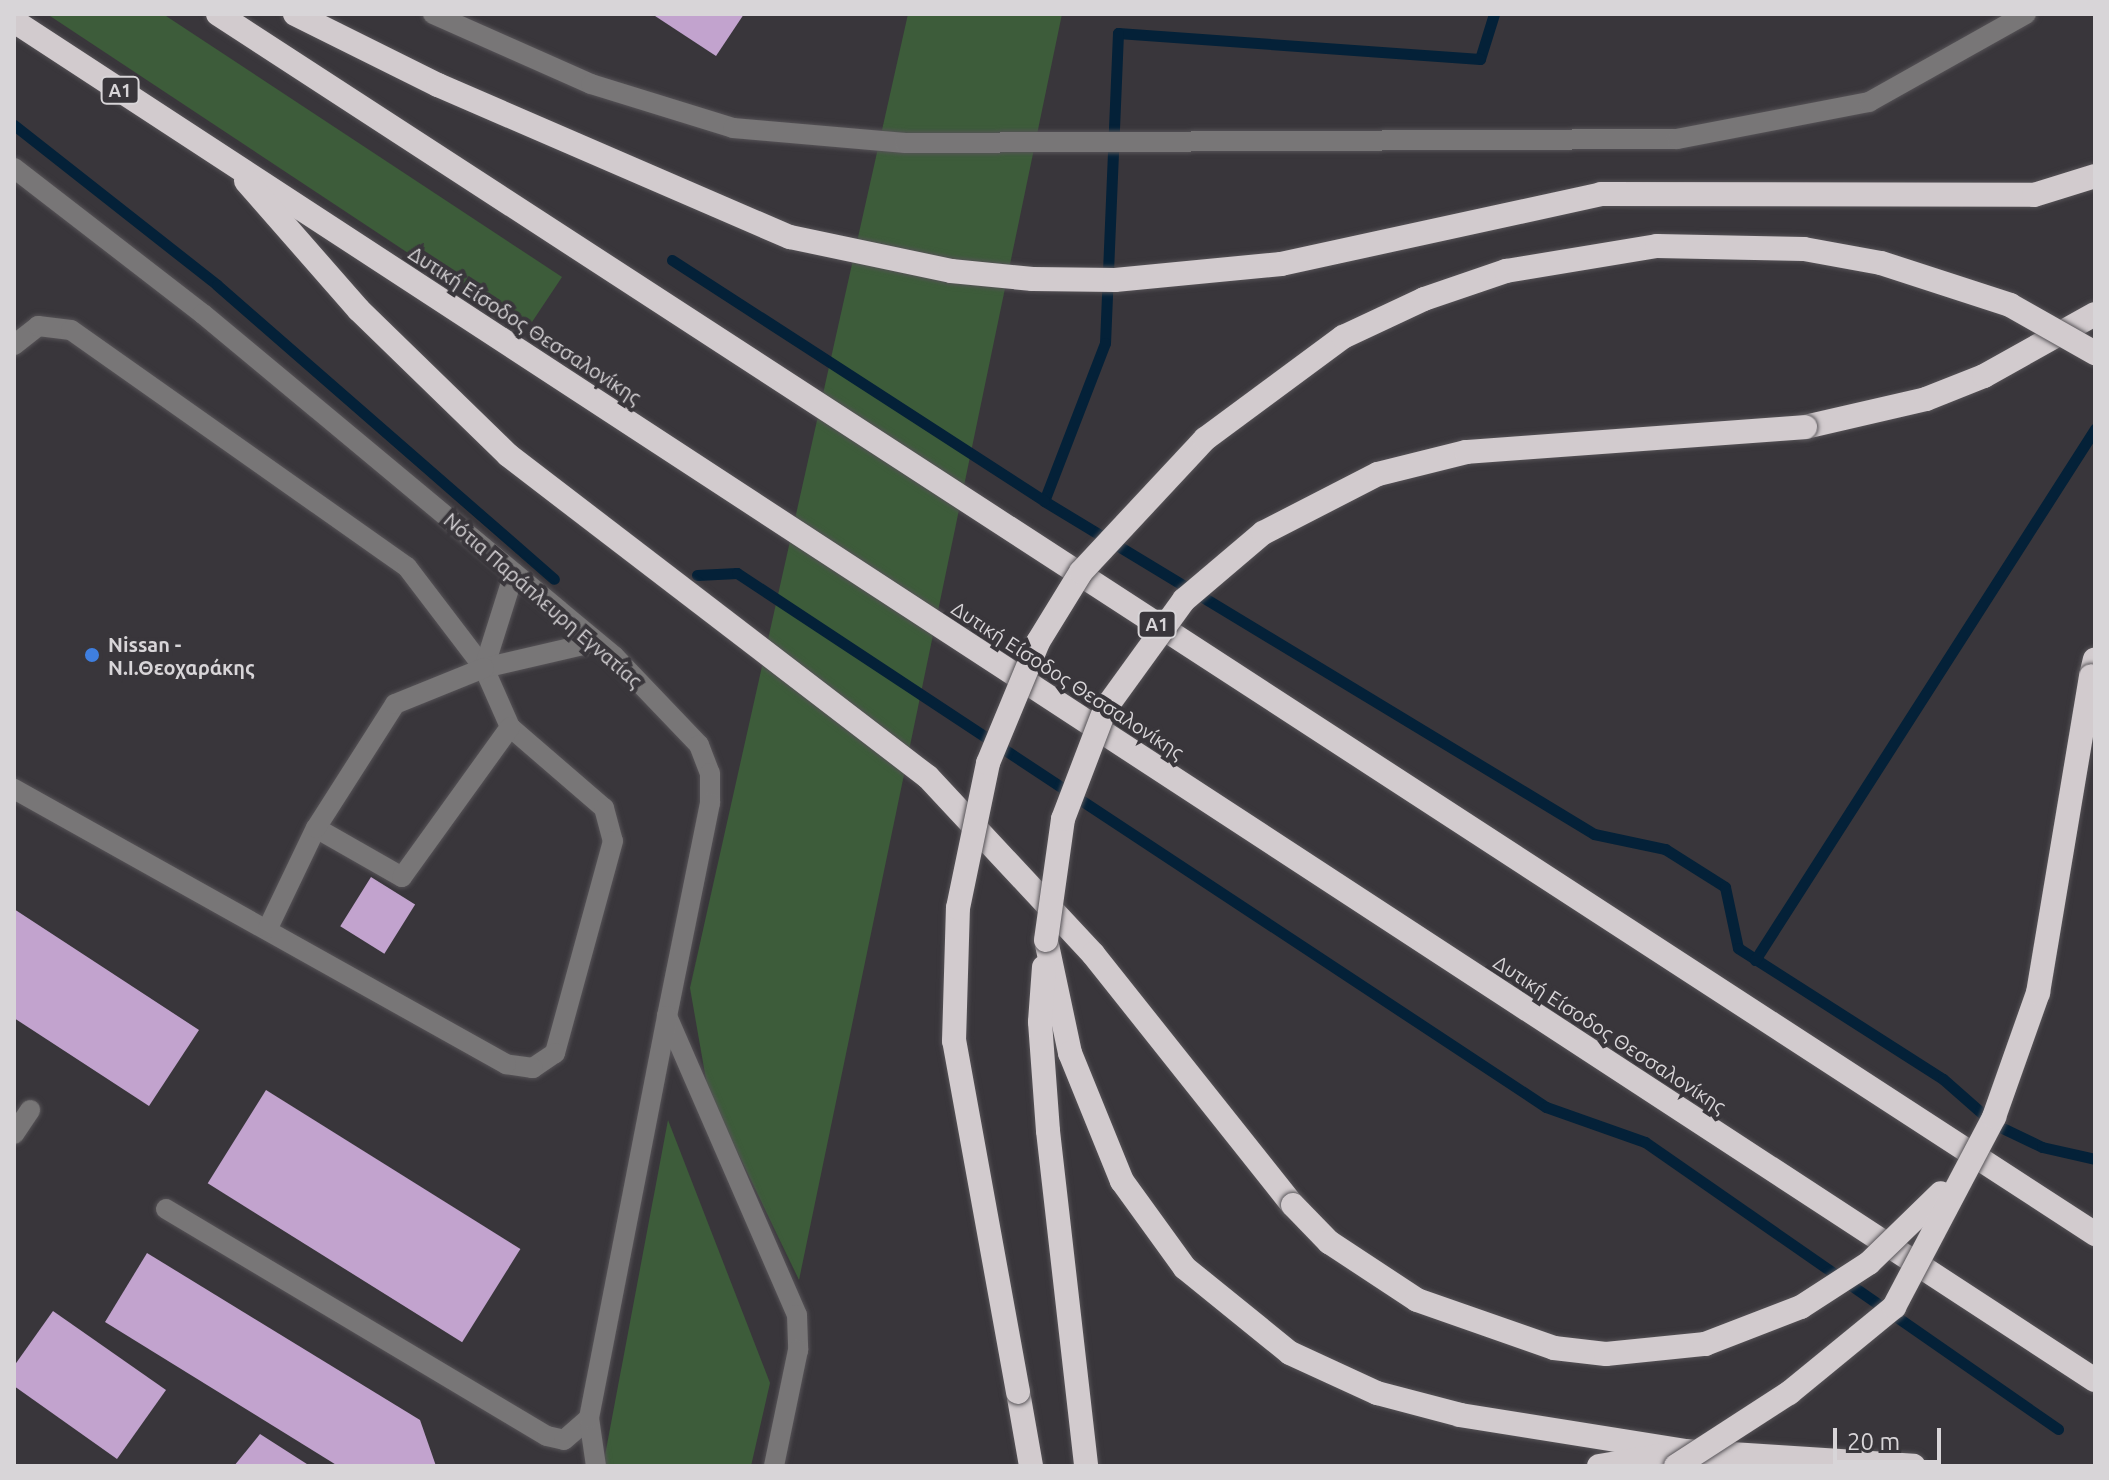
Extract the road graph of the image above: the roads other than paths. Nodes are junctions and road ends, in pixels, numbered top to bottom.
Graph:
1 (218, 14) edge
2 (295, 14) edge
3 (2026, 14) edge
4 (436, 16) edge
5 (14, 21) edge
6 (226, 158) junction
7 (14, 168) edge
8 (2095, 176) edge
9 (2095, 314) edge
10 (14, 345) edge
11 (2095, 353) edge
12 (514, 573) junction
13 (596, 642) junction
14 (2095, 659) edge
15 (484, 668) junction
16 (510, 727) junction
17 (14, 789) edge
18 (316, 828) junction
19 (268, 928) junction
20 (1046, 940) junction
21 (667, 1016) junction
22 (30, 1110) dead end
23 (14, 1134) edge
24 (1959, 1174) junction
25 (166, 1209) dead end
26 (2095, 1234) edge
27 (2095, 1380) edge
28 (589, 1418) junction
29 (1680, 1459) edge
30 (596, 1466) edge
31 (774, 1466) edge
32 (1031, 1466) edge
33 (1086, 1466) edge
34 (1599, 1466) edge
35 (1914, 1466) edge

1 - 26 highway, Α1
2 - 8 highway
3 - 4 street
5 - 6 highway, Δυτική Είσοδος Θεσσαλονίκης / Α1
6 - 24 highway, bridge
6 - 27 highway, Δυτική Είσοδος Θεσσαλονίκης / Α1
7 - 12 street, Νότια Παράπλευρη Εγνατίας
9 - 20 highway, bridge
10 - 15 street
11 - 32 highway, bridge
12 - 13 street, Νότια Παράπλευρη Εγνατίας
12 - 15 street
13 - 15 street
13 - 21 street, Νότια Παράπλευρη Εγνατίας
14 - 24 highway, bridge
15 - 16 street
15 - 18 street
16 - 18 street
16 - 19 street
17 - 19 street
18 - 19 street
20 - 29 highway
20 - 33 highway
21 - 28 street, Νότια Παράπλευρη Εγνατίας
21 - 31 street
22 - 23 street
24 - 29 highway, bridge
25 - 28 street
28 - 30 street, Νότια Παράπλευρη Εγνατίας
29 - 34 highway
29 - 35 highway

